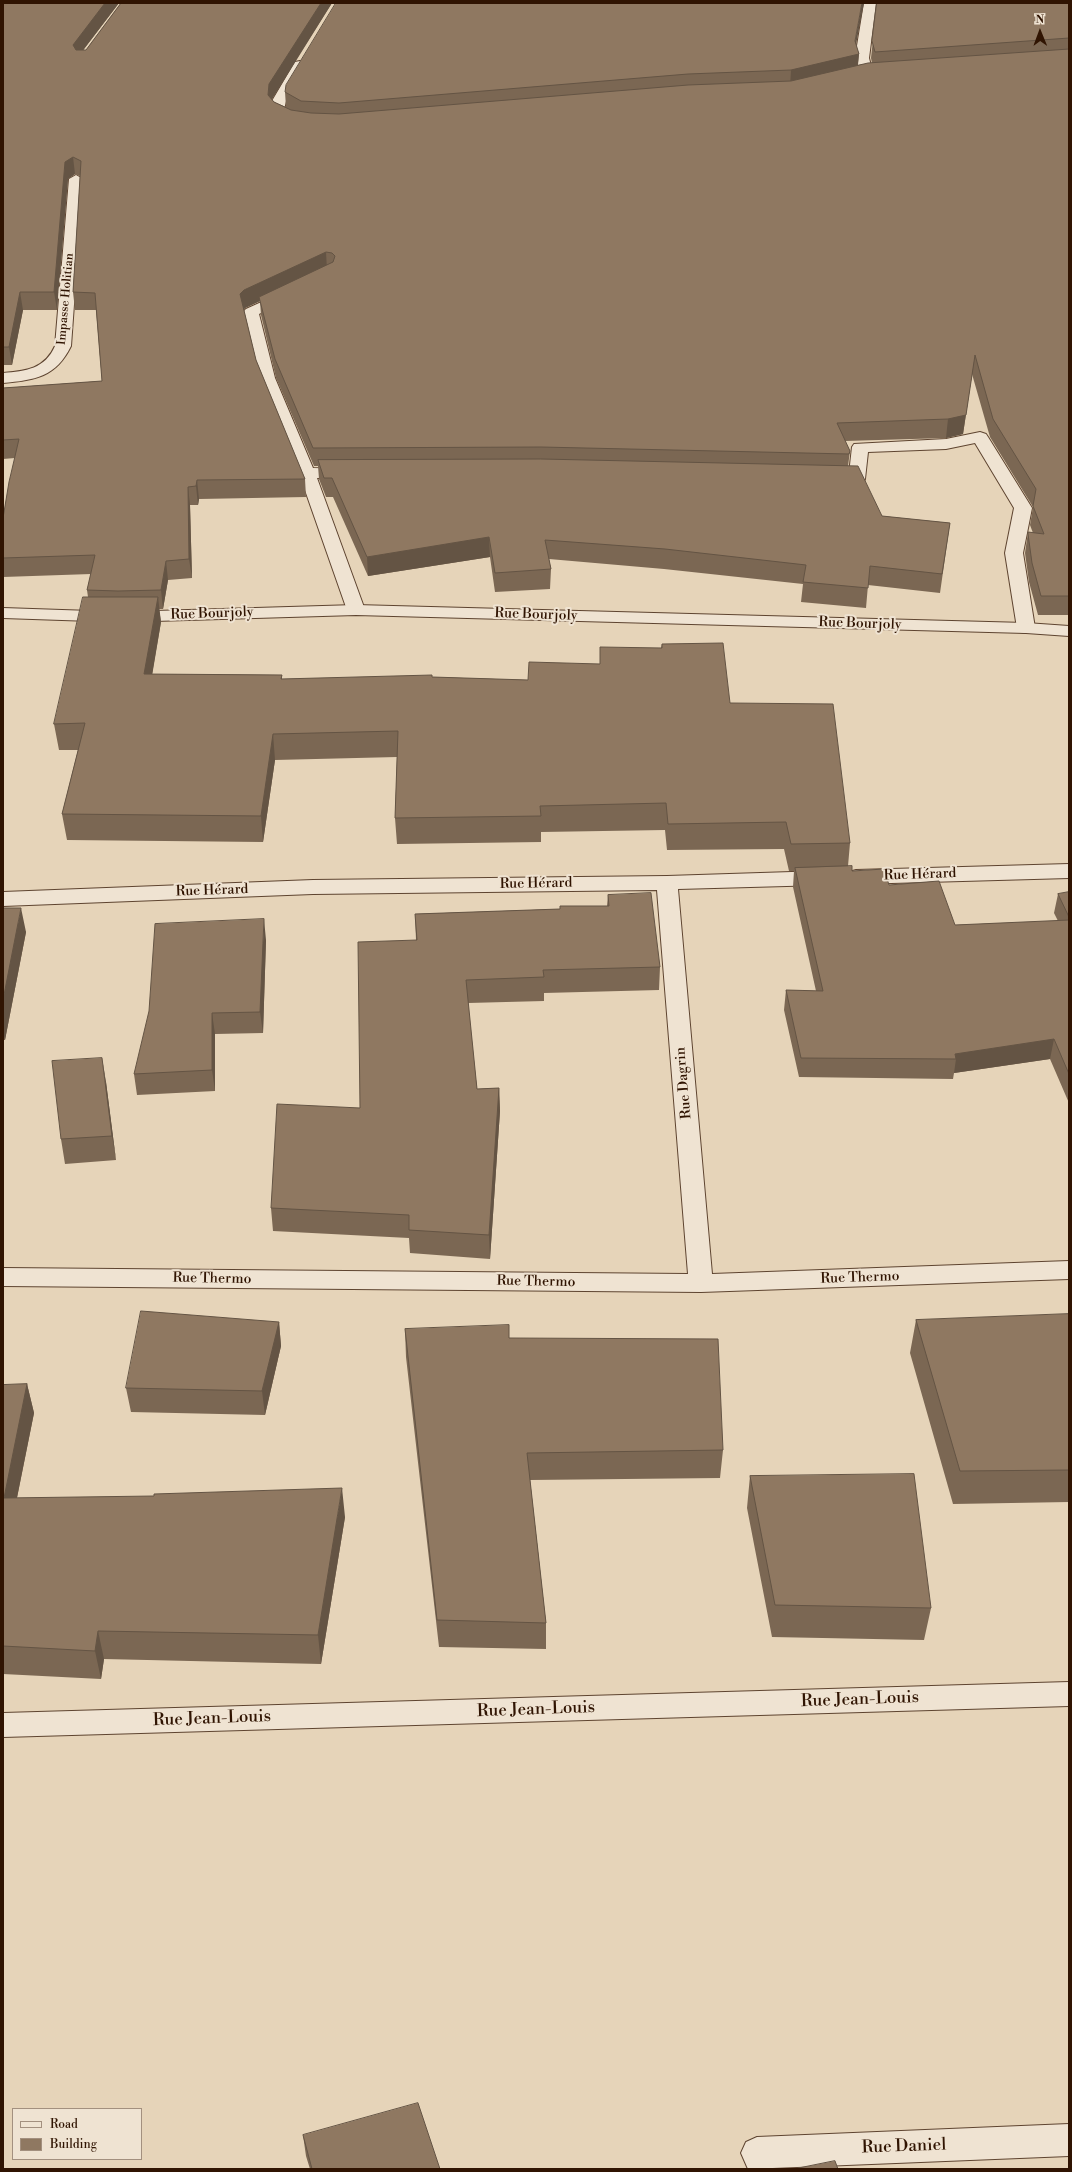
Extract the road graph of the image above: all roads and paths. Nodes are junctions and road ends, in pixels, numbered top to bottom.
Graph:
1 (870, 3) edge
2 (307, 55) edge
3 (882, 73) edge
4 (866, 74) junction
5 (851, 78) edge
6 (310, 125) edge
7 (76, 179) edge
8 (300, 289) edge
9 (3, 378) edge
10 (361, 473) edge
11 (306, 474) junction
12 (825, 478) edge
13 (356, 610) junction
14 (3, 613) edge
15 (1026, 628) junction
16 (1069, 631) edge
17 (1069, 871) edge
18 (667, 882) junction
19 (3, 899) edge
20 (1069, 1270) edge
21 (3, 1277) edge
22 (701, 1283) junction
23 (1069, 1694) edge
24 (3, 1725) edge
25 (1069, 2140) edge
26 (764, 2169) edge

1 - 4 street
2 - 6 street
3 - 4 street
4 - 5 street
7 - 9 street, Impasse Holitian
8 - 11 street
10 - 11 street
11 - 13 street
12 - 15 street
13 - 14 street, Rue Bourjoly
13 - 15 street, Rue Bourjoly
15 - 16 street, Rue Bourjoly
17 - 18 street, Rue Hérard
18 - 19 street, Rue Hérard
18 - 22 street, Rue Dagrin
20 - 22 street, Rue Thermo
21 - 22 street, Rue Thermo
23 - 24 street, Rue Jean-Louis
25 - 26 street, Rue Daniel

